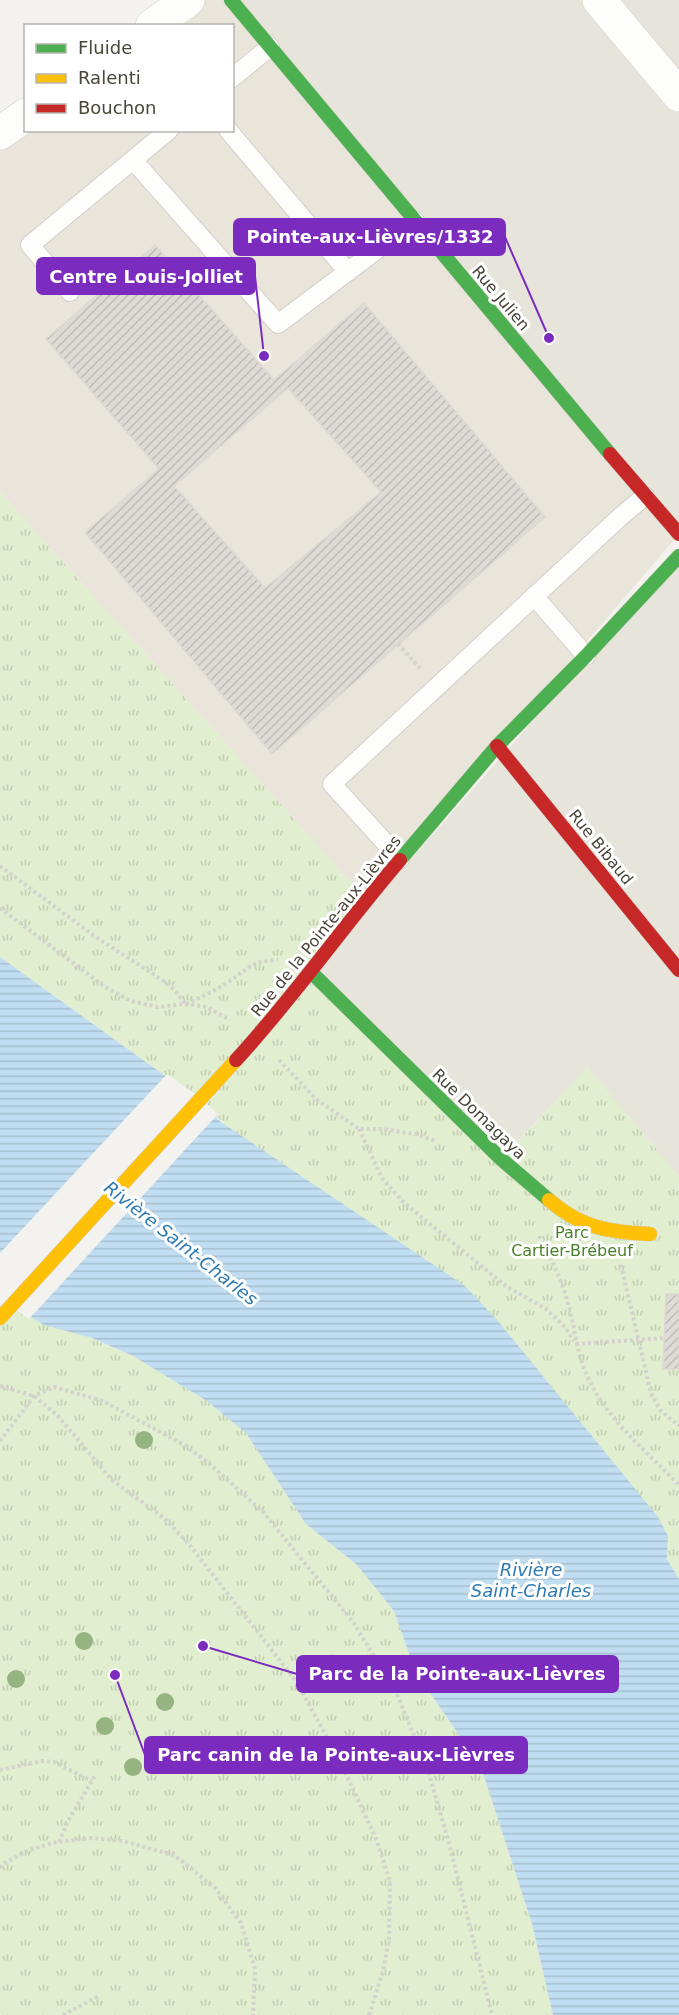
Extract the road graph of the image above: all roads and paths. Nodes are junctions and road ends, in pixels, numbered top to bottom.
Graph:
1 (188, 0) edge
2 (231, 0) edge
3 (599, 0) edge
4 (155, 24) edge
5 (270, 47) junction
6 (234, 76) edge
7 (679, 95) edge
8 (24, 116) edge
9 (167, 132) edge
10 (230, 132) edge
11 (0, 133) edge
12 (133, 160) junction
13 (415, 221) junction
14 (348, 272) junction
15 (70, 292) dead end
16 (645, 496) junction
17 (679, 534) edge
18 (679, 556) edge
19 (534, 596) junction
20 (398, 644) dead end
21 (586, 656) junction
22 (437, 687) junction
23 (497, 746) junction
24 (400, 859) junction
25 (0, 866) edge
26 (0, 908) edge
27 (679, 970) edge
28 (311, 972) junction
29 (185, 1004) junction
30 (446, 1144) dead end
31 (535, 1230) dead end
32 (613, 1232) junction
33 (650, 1234) dead end
34 (0, 1318) edge
35 (638, 1338) junction
36 (664, 1338) dead end
37 (576, 1344) junction
38 (0, 1386) edge
39 (34, 1396) junction
40 (679, 1426) edge
41 (0, 1441) edge
42 (679, 1485) edge
43 (0, 1770) edge
44 (96, 1774) dead end
45 (92, 1781) junction
46 (59, 1842) junction
47 (0, 1868) edge
48 (99, 1996) dead end
49 (63, 2015) edge
50 (253, 2015) edge
51 (369, 2015) edge
52 (492, 2015) edge

1 - 4 street
2 - 5 street, Rue Julien
3 - 7 street
5 - 6 lane
5 - 13 street, Rue Julien
8 - 11 street
9 - 12 lane
10 - 14 lane
12 - 14 lane
12 - 15 lane
13 - 14 lane
13 - 16 street, Rue Julien
16 - 17 street, Rue Julien
16 - 19 lane
18 - 21 street, Rue de la Pointe-aux-Lièvres
19 - 21 lane
19 - 22 lane
20 - 22 path
21 - 23 street, Rue de la Pointe-aux-Lièvres
22 - 24 lane
23 - 24 street, Rue de la Pointe-aux-Lièvres
23 - 27 street, Rue Bibaud
24 - 28 street, Rue de la Pointe-aux-Lièvres
25 - 29 path
26 - 29 path
28 - 29 path
28 - 32 street, Rue Domagaya
28 - 34 street, Rue de la Pointe-aux-Lièvres
30 - 37 path
31 - 37 path
32 - 33 street, Rue Domagaya
32 - 35 path
35 - 36 path
35 - 37 path
35 - 40 path
37 - 42 path
38 - 39 path
39 - 41 path
39 - 51 path
39 - 52 path
43 - 45 path
44 - 45 path
45 - 46 path
46 - 47 path
46 - 50 path
48 - 49 path

